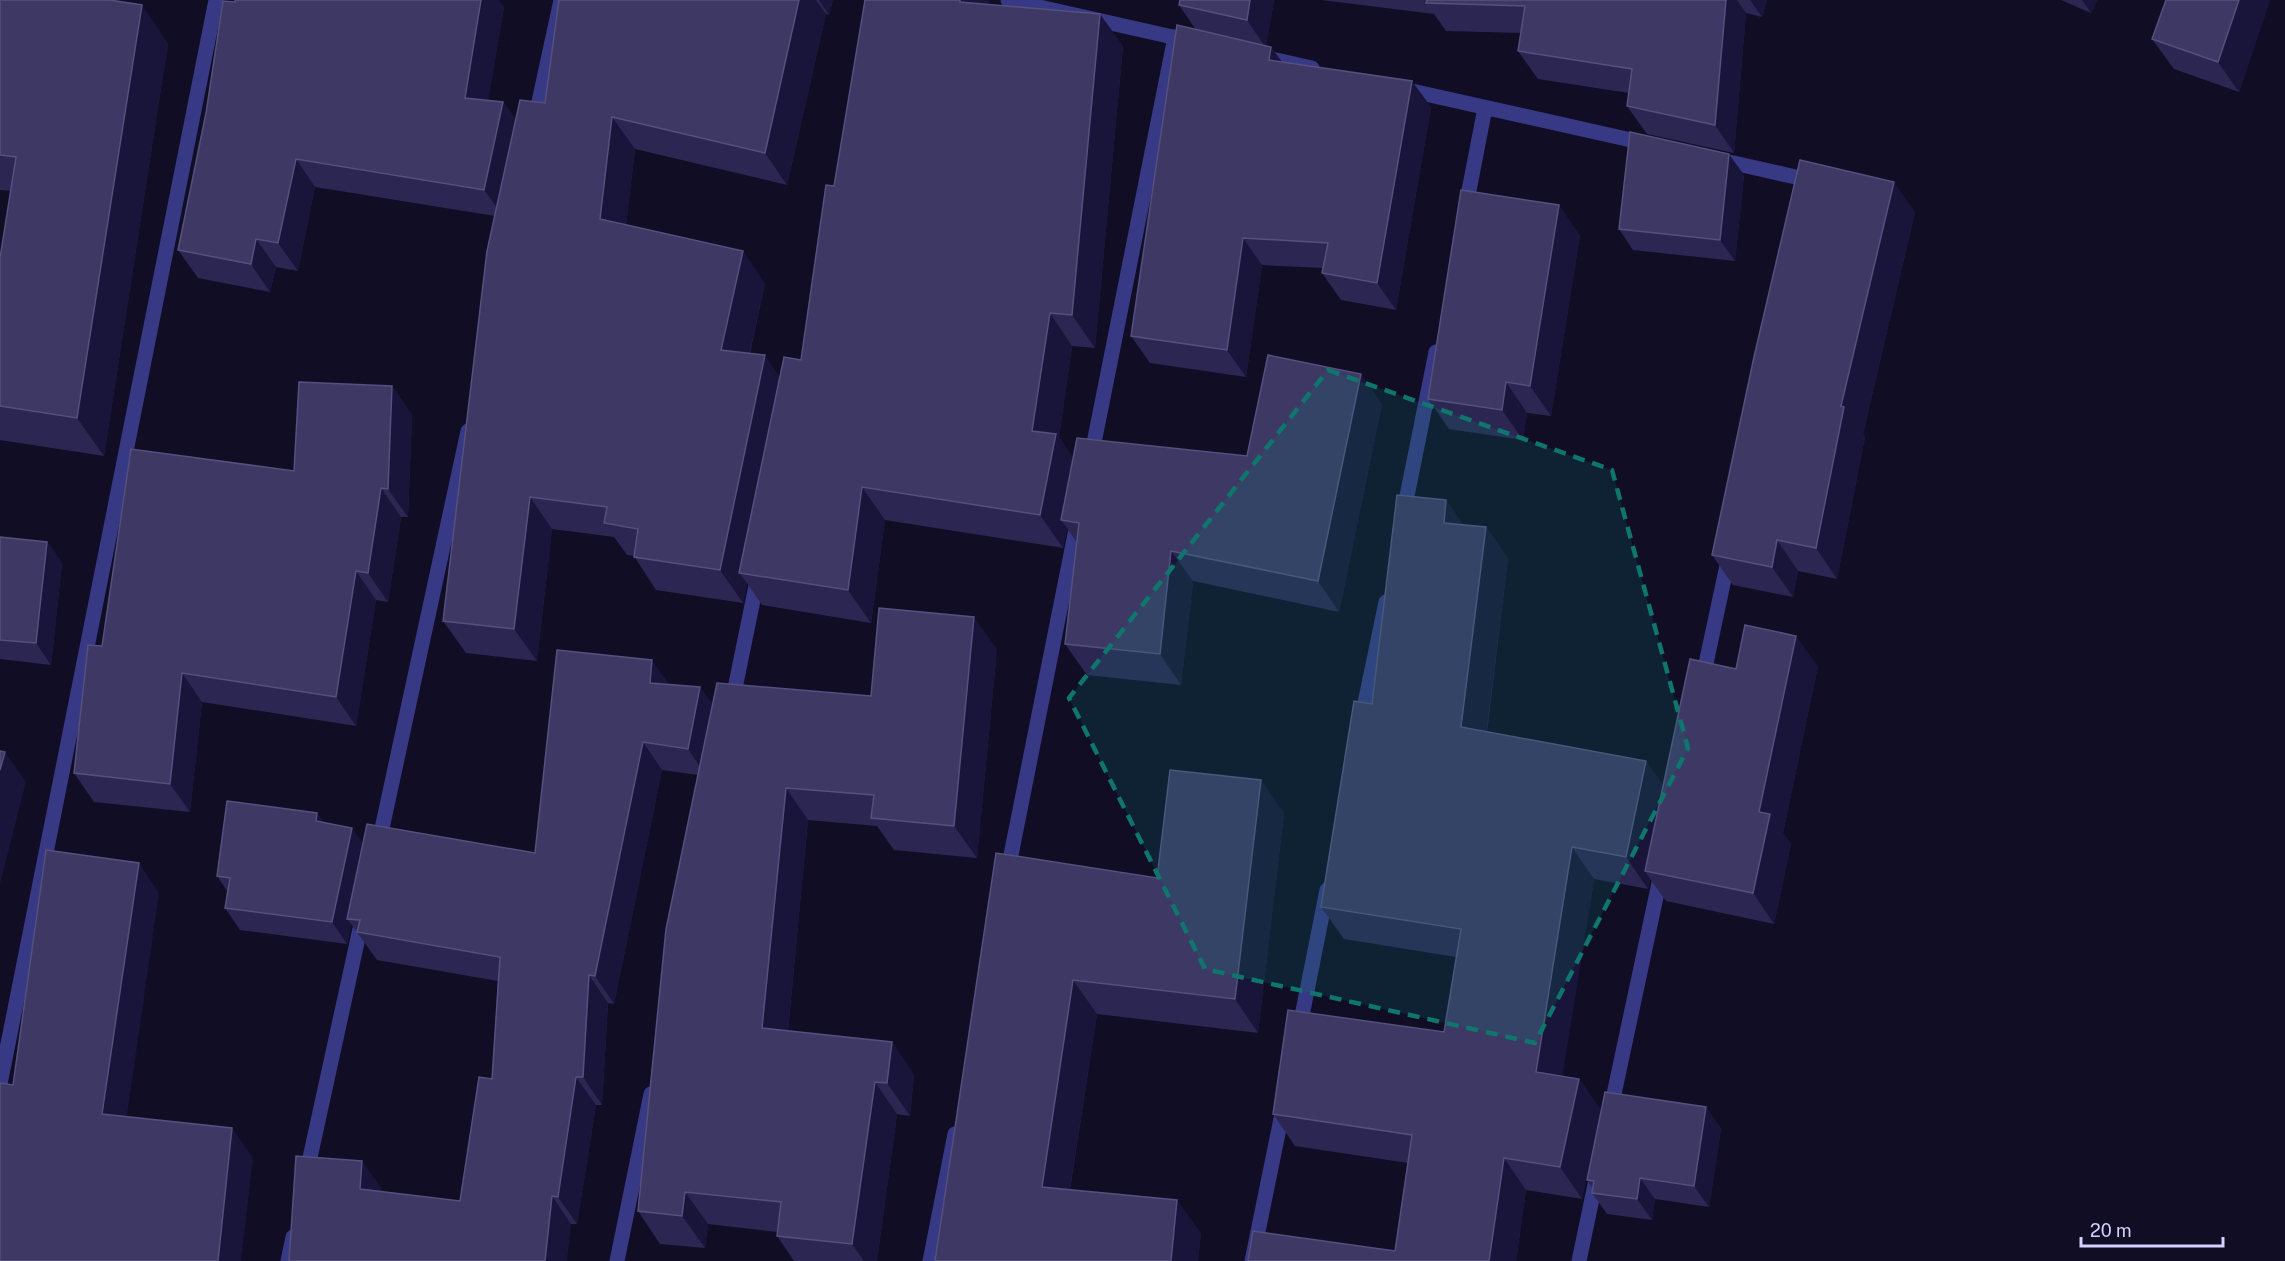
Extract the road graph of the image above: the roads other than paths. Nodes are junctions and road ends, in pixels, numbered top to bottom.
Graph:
1 (216, 0) edge
2 (561, 0) edge
3 (1008, 0) edge
4 (1175, 37) junction
5 (1209, 45) edge
6 (1244, 53) edge
7 (1324, 71) edge
8 (1393, 87) edge
9 (1485, 108) junction
10 (531, 140) edge
11 (1659, 146) edge
12 (1705, 157) edge
13 (1804, 203) edge
14 (1462, 224) edge
15 (1438, 341) edge
16 (470, 420) edge
17 (1089, 468) edge
18 (1082, 503) edge
19 (1401, 527) edge
20 (1732, 540) edge
21 (761, 560) edge
22 (1389, 585) edge
23 (1698, 703) edge
24 (728, 724) edge
25 (1358, 737) edge
26 (1665, 854) edge
27 (374, 864) edge
28 (1330, 877) edge
29 (1004, 888) edge
30 (366, 899) edge
31 (1295, 1051) edge
32 (655, 1074) edge
33 (0, 1084) edge
34 (1288, 1086) edge
35 (958, 1121) edge
36 (1606, 1133) edge
37 (1601, 1156) edge
38 (303, 1191) edge
39 (296, 1226) edge
40 (288, 1261) edge
41 (617, 1261) edge
42 (930, 1261) edge
43 (1252, 1261) edge
44 (1579, 1261) edge

1 - 33 street
2 - 10 street
3 - 4 street
4 - 5 street
4 - 17 street
6 - 7 street
8 - 9 street
9 - 11 street
9 - 14 street
12 - 13 street
15 - 19 street
16 - 27 street
18 - 29 street
20 - 23 street
21 - 24 street
22 - 25 street
26 - 36 street
28 - 31 street
30 - 38 street
32 - 41 street
34 - 43 street
35 - 42 street
37 - 44 street
39 - 40 street

